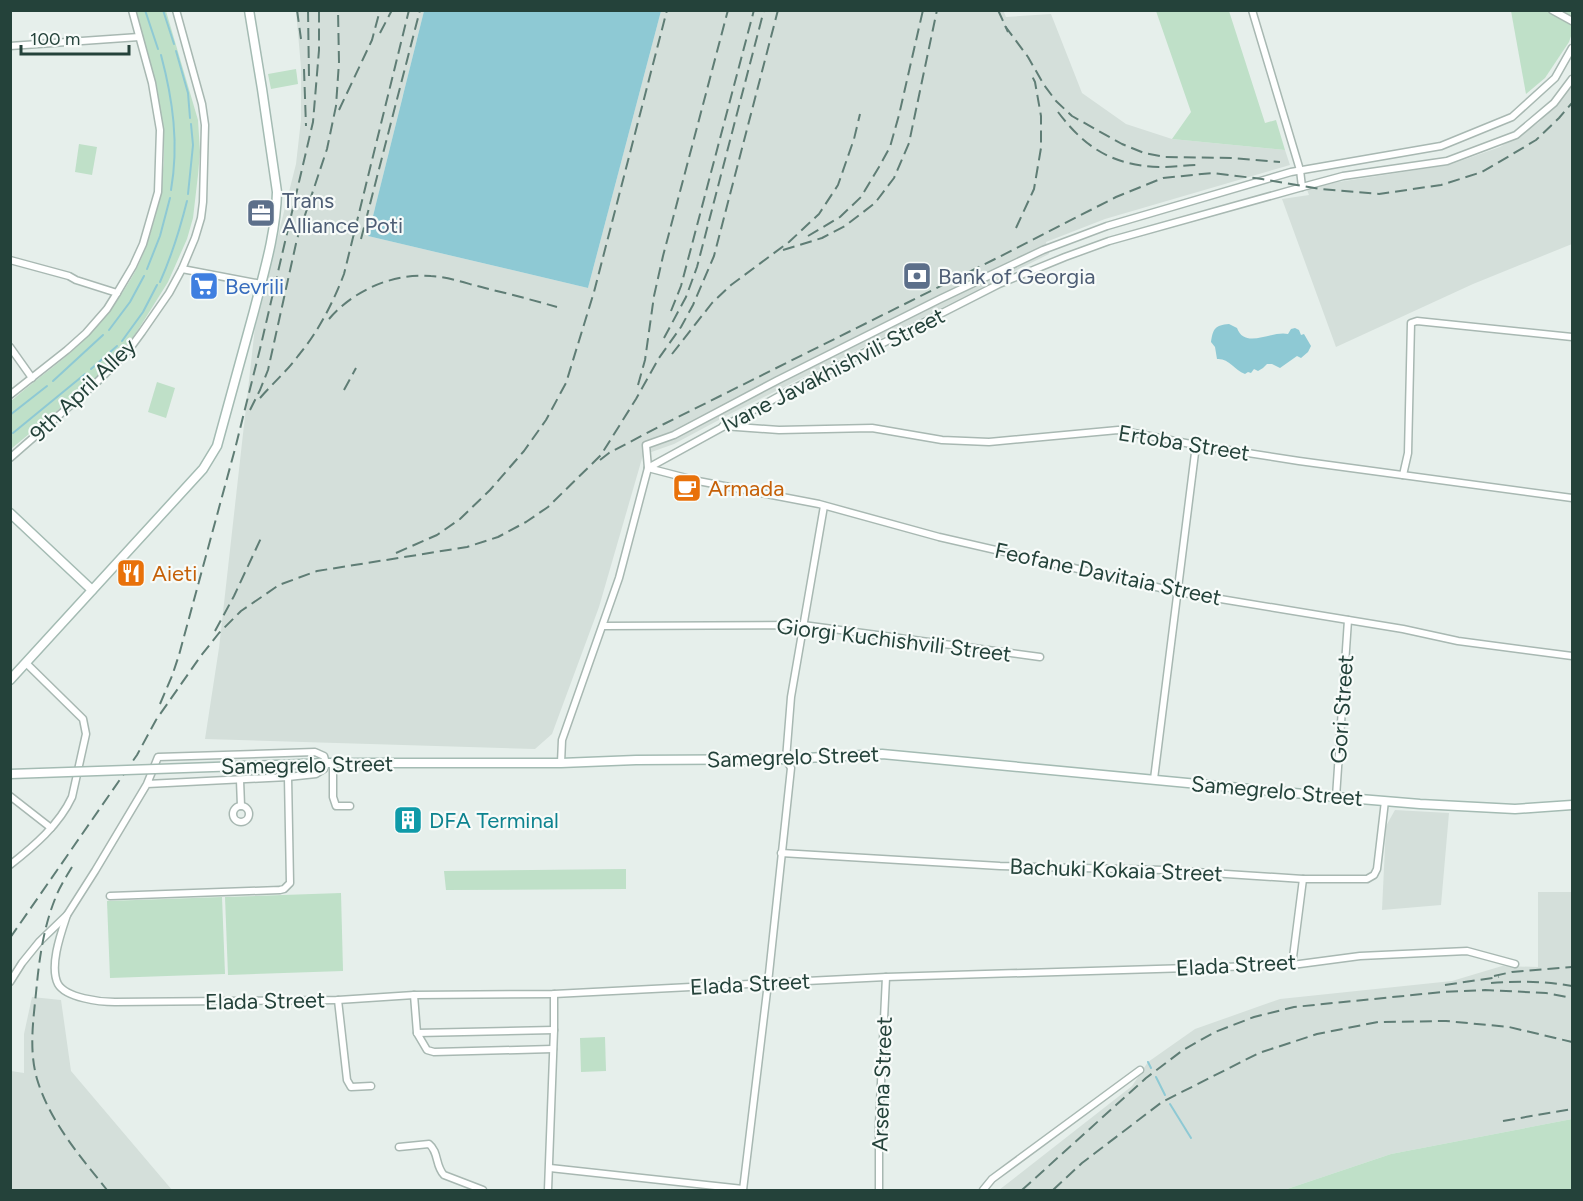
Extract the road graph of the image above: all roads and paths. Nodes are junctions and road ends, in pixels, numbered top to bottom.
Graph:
1 (132, 10) edge
2 (176, 10) edge
3 (249, 10) edge
4 (1252, 10) edge
5 (1552, 10) edge
6 (1572, 21) edge
7 (139, 37) junction
8 (10, 46) edge
9 (1572, 48) edge
10 (1572, 79) edge
11 (1300, 170) junction
12 (1302, 187) junction
13 (10, 260) edge
14 (182, 269) junction
15 (261, 284) junction
16 (117, 293) junction
17 (1572, 337) edge
18 (10, 347) edge
19 (32, 378) junction
20 (10, 395) edge
21 (722, 426) junction
22 (1196, 445) junction
23 (10, 458) edge
24 (648, 468) junction
25 (1404, 475) junction
26 (1572, 498) edge
27 (824, 506) junction
28 (10, 513) edge
29 (92, 590) junction
30 (1178, 592) junction
31 (1348, 620) junction
32 (803, 625) junction
33 (603, 626) junction
34 (1572, 656) edge
35 (1040, 657) dead end
36 (27, 664) junction
37 (10, 680) edge
38 (786, 759) junction
39 (329, 763) junction
40 (561, 763) junction
41 (10, 774) edge
42 (288, 777) junction
43 (1154, 779) junction
44 (240, 780) junction
45 (147, 784) junction
46 (10, 796) edge
47 (1336, 797) junction
48 (1385, 801) junction
49 (1572, 805) edge
50 (240, 806) dead end
51 (350, 806) dead end
52 (51, 828) junction
53 (781, 853) junction
54 (10, 865) edge
55 (1303, 879) junction
56 (110, 896) dead end
57 (66, 915) junction
58 (1515, 964) dead end
59 (1292, 965) junction
60 (886, 977) junction
61 (10, 982) edge
62 (768, 983) junction
63 (554, 994) junction
64 (414, 995) junction
65 (338, 1000) junction
66 (554, 1030) junction
67 (417, 1033) junction
68 (553, 1049) junction
69 (1140, 1070) dead end
70 (371, 1086) dead end
71 (399, 1147) dead end
72 (550, 1168) junction
73 (743, 1190) edge
74 (483, 1191) edge
75 (548, 1191) edge
76 (879, 1191) edge
77 (983, 1191) edge

1 - 7 street, 9th April Alley
2 - 14 street, 9th April Alley
3 - 15 main road
4 - 11 street
5 - 6 street
7 - 8 street
7 - 16 street, 9th April Alley
9 - 11 street
10 - 12 street, Ivane Javakhishvili Street
11 - 12 street
11 - 24 street
12 - 21 street, Ivane Javakhishvili Street
13 - 16 street
14 - 15 street
14 - 23 street, 9th April Alley
15 - 29 main road
16 - 19 street, 9th April Alley
17 - 25 street
18 - 19 street
19 - 20 street, 9th April Alley
21 - 22 street, Ertoba Street
21 - 24 street, Ivane Javakhishvili Street
22 - 25 street, Ertoba Street
22 - 30 street
24 - 27 street, Feofane Davitaia Street
24 - 33 street
25 - 26 street, Ertoba Street
27 - 30 street, Feofane Davitaia Street
27 - 32 street
28 - 29 main road
29 - 36 main road
30 - 31 street, Feofane Davitaia Street
30 - 43 street
31 - 34 street, Feofane Davitaia Street
31 - 47 street, Gori Street
32 - 33 street, Giorgi Kuchishvili Street
32 - 35 street, Giorgi Kuchishvili Street
32 - 38 street
33 - 40 street
36 - 37 main road
36 - 52 street
38 - 40 main road, Samegrelo Street
38 - 43 main road, Samegrelo Street
38 - 53 street
39 - 40 main road, Samegrelo Street
39 - 41 main road, Samegrelo Street, bridge
39 - 42 street
39 - 45 street
39 - 51 street
42 - 44 street
42 - 56 street
43 - 47 main road, Samegrelo Street
44 - 45 street
44 - 50 street
45 - 57 street
46 - 52 street
47 - 48 main road, Samegrelo Street
48 - 49 main road, Samegrelo Street
48 - 55 street, Bachuki Kokaia Street
52 - 54 street
53 - 55 street, Bachuki Kokaia Street
53 - 62 street
55 - 59 street
57 - 61 street
57 - 65 street, Elada Street
58 - 59 street, Elada Street
59 - 60 street, Elada Street
60 - 62 street, Elada Street
60 - 76 street, Arsena Street
62 - 63 street, Elada Street
62 - 73 street
63 - 64 street, Elada Street
63 - 66 street
64 - 65 street, Elada Street
64 - 67 street
65 - 70 street
66 - 67 street
66 - 68 street
67 - 68 street
68 - 72 street
69 - 77 street
71 - 74 street
72 - 73 street
72 - 75 street

